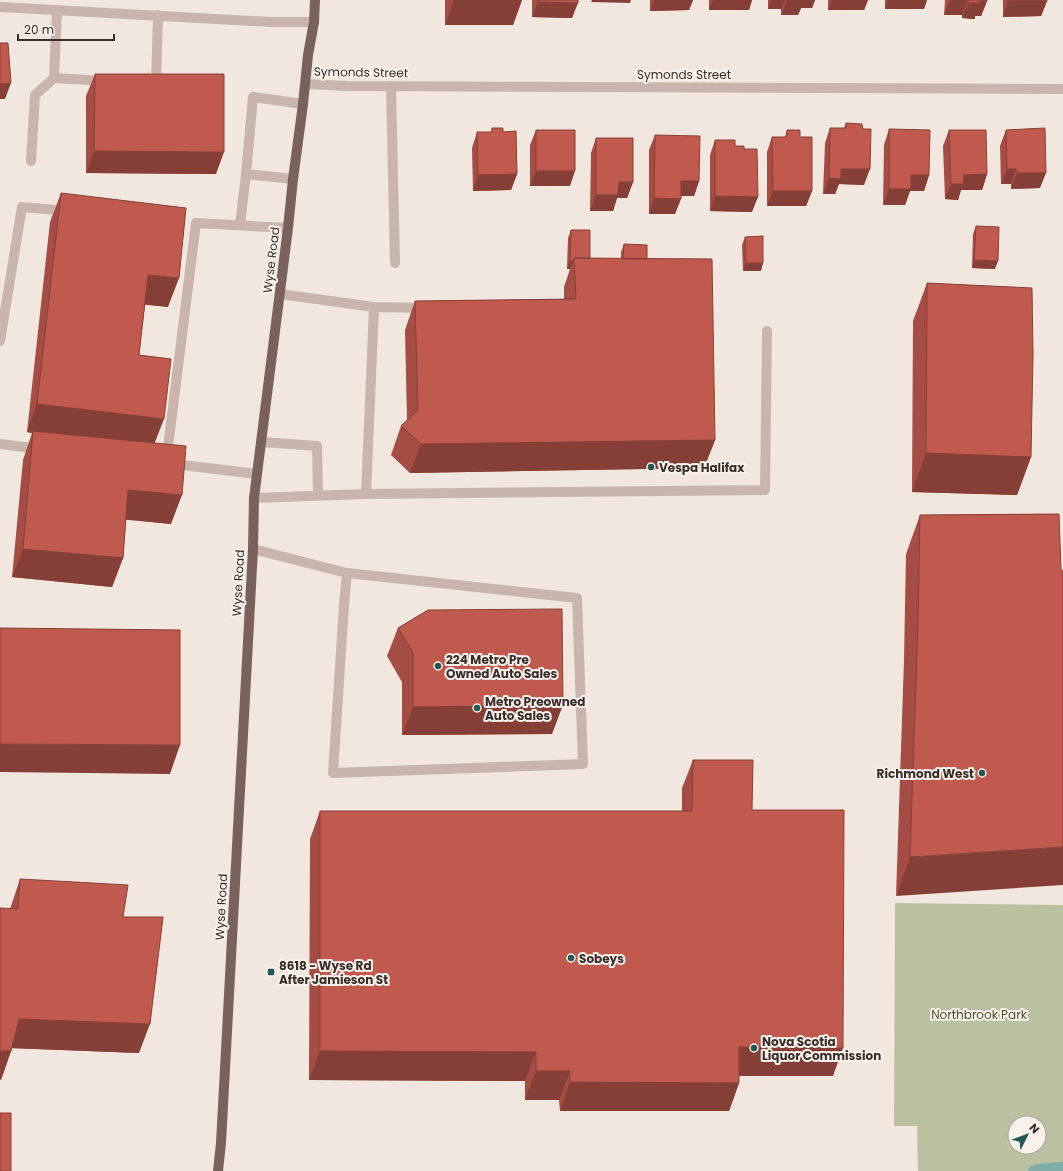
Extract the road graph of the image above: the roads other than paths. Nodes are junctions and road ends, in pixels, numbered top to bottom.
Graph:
1 (315, 0) edge
2 (4, 5) edge
3 (57, 10) junction
4 (158, 15) junction
5 (314, 22) junction
6 (54, 78) junction
7 (116, 82) edge
8 (140, 83) edge
9 (306, 84) junction
10 (391, 86) junction
11 (1063, 89) edge
12 (303, 104) junction
13 (31, 161) dead end
14 (246, 174) junction
15 (293, 179) junction
16 (74, 212) edge
17 (240, 225) junction
18 (288, 228) junction
19 (395, 263) dead end
20 (280, 294) junction
21 (374, 307) junction
22 (437, 308) edge
23 (767, 331) dead end
24 (0, 341) edge
25 (262, 442) junction
26 (0, 444) edge
27 (47, 450) edge
28 (257, 474) junction
29 (366, 494) junction
30 (318, 495) junction
31 (254, 498) junction
32 (253, 549) junction
33 (347, 573) junction
34 (218, 1171) edge

1 - 5 main road, Wyse Road
2 - 3 street
3 - 4 street
3 - 6 street
4 - 5 street
4 - 8 street
5 - 9 main road, Wyse Road
6 - 7 street
6 - 13 street
9 - 10 street, Symonds Street
9 - 12 main road, Wyse Road
10 - 11 street, Symonds Street
10 - 19 street
12 - 14 street
12 - 15 main road, Wyse Road
14 - 15 street
14 - 17 street
15 - 18 main road, Wyse Road
16 - 24 street
17 - 18 street
17 - 28 street
18 - 20 main road, Wyse Road
20 - 21 street
20 - 25 main road, Wyse Road
21 - 22 street
21 - 29 street
23 - 29 street
25 - 28 main road, Wyse Road
25 - 30 street
26 - 27 street
28 - 31 main road, Wyse Road
29 - 30 street
30 - 31 street
31 - 32 main road, Wyse Road
32 - 33 street
32 - 34 main road, Wyse Road
33 - 33 street

